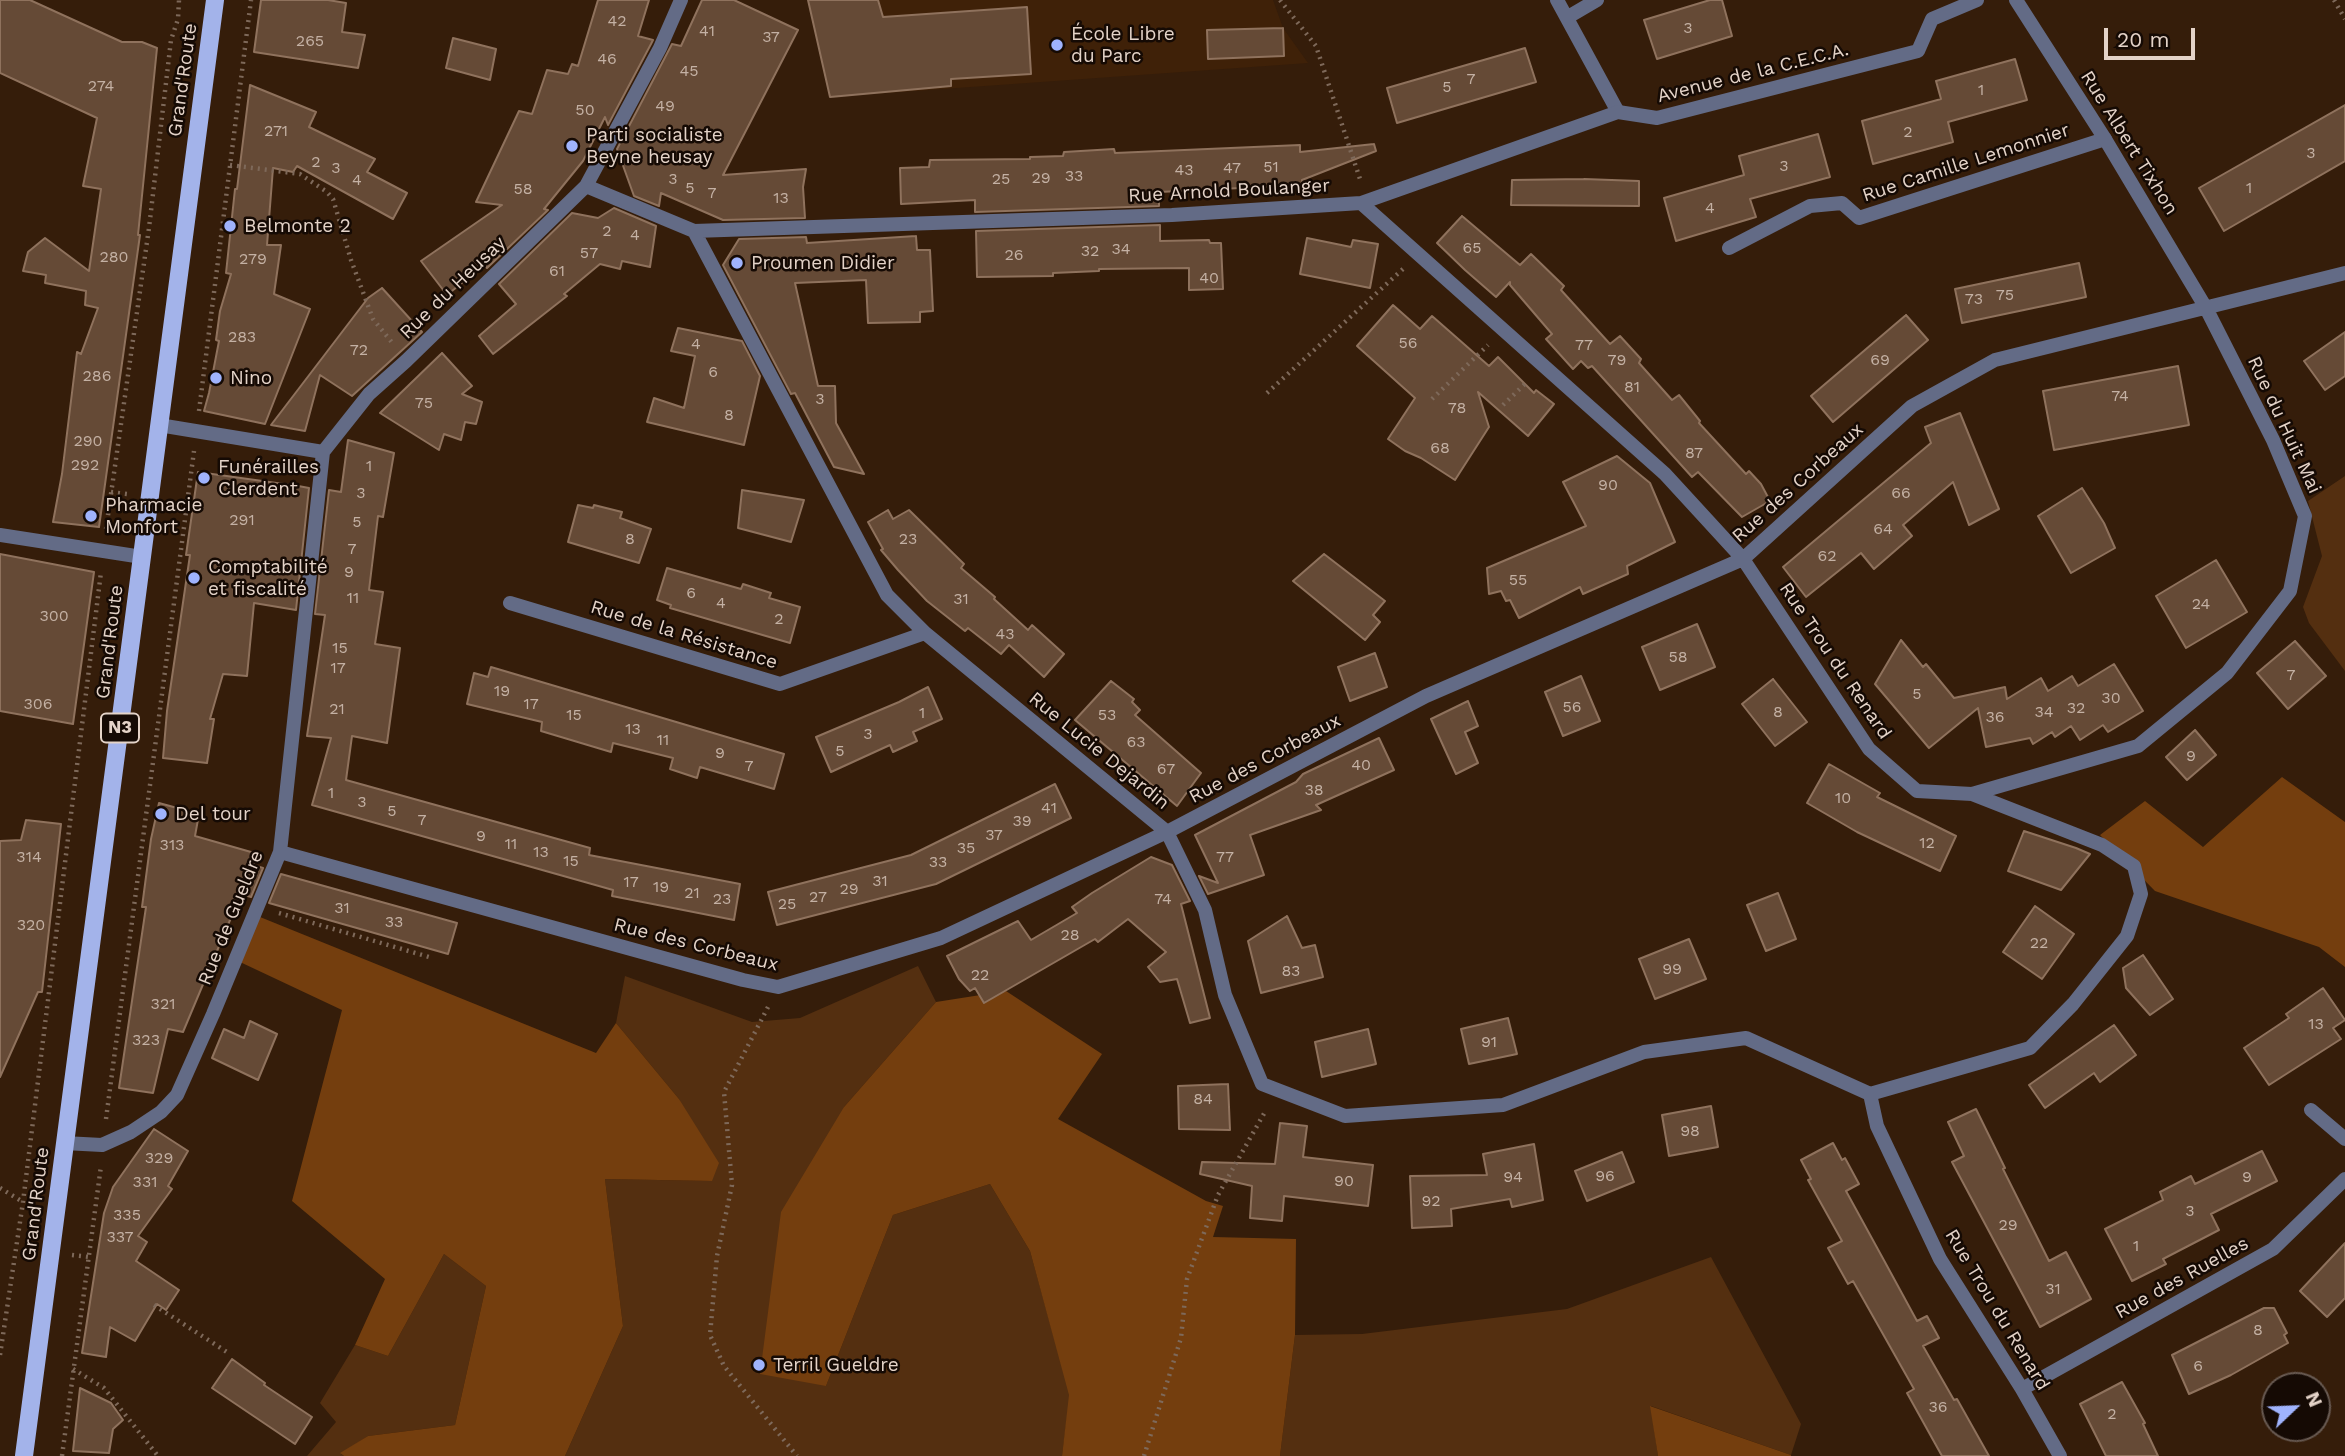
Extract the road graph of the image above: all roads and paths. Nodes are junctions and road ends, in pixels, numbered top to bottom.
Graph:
1 (179, 0) edge
2 (215, 0) edge
3 (251, 0) edge
4 (681, 0) edge
5 (1280, 0) edge
6 (1557, 0) edge
7 (1597, 0) edge
8 (1977, 0) edge
9 (2017, 0) edge
10 (2334, 0) edge
11 (1568, 17) junction
12 (2345, 19) edge
13 (1618, 112) junction
14 (2105, 139) junction
15 (230, 165) junction
16 (586, 186) junction
17 (1364, 201) junction
18 (694, 231) junction
19 (1729, 248) dead end
20 (1419, 255) junction
21 (2345, 274) edge
22 (2206, 308) junction
23 (1504, 330) junction
24 (406, 361) junction
25 (1544, 365) junction
26 (1267, 393) dead end
27 (1432, 399) dead end
28 (1503, 404) dead end
29 (159, 425) junction
30 (197, 430) junction
31 (323, 452) junction
32 (0, 535) edge
33 (104, 552) junction
34 (142, 557) junction
35 (1743, 559) junction
36 (510, 603) dead end
37 (925, 633) junction
38 (1972, 794) junction
39 (1167, 832) junction
40 (280, 852) junction
41 (258, 906) junction
42 (429, 957) dead end
43 (778, 987) junction
44 (1276, 1091) junction
45 (1870, 1094) junction
46 (2311, 1110) dead end
47 (2345, 1139) edge
48 (64, 1143) junction
49 (103, 1145) junction
50 (2345, 1179) edge
51 (0, 1188) edge
52 (23, 1202) junction
53 (154, 1305) dead end
54 (230, 1354) dead end
55 (0, 1355) edge
56 (73, 1369) junction
57 (2022, 1389) junction
58 (24, 1456) edge
59 (62, 1456) edge
60 (158, 1456) edge
61 (797, 1456) edge
62 (1144, 1456) edge
63 (2060, 1456) edge

1 - 33 path
2 - 29 main road, Grand'Route / N3
3 - 15 path
4 - 16 street, Rue du Heusay
5 - 17 path
6 - 11 street
7 - 11 street
8 - 13 street, Avenue de la C.E.C.A.
9 - 14 street, Rue Albert Tixhon
10 - 12 path
11 - 13 street
13 - 17 street, Avenue de la C.E.C.A.
14 - 19 street, Rue Camille Lemonnier
14 - 22 street, Rue Albert Tixhon
15 - 24 path
15 - 30 path
16 - 18 street, Rue Arnold Boulanger
16 - 24 street, Rue du Heusay
17 - 18 street, Rue Arnold Boulanger
17 - 20 street
18 - 37 street, Rue Lucie Dejardin
20 - 23 street
20 - 26 path
21 - 22 street, Rue des Corbeaux
22 - 35 street, Rue des Corbeaux
22 - 38 street, Rue du Huit Mai
23 - 25 street
23 - 27 path
24 - 31 street, Rue du Heusay
25 - 28 path
25 - 35 street
29 - 30 street
29 - 34 main road, Grand'Route / N3
30 - 31 street
30 - 49 path
31 - 40 street, Rue de Gueldre
32 - 33 street
33 - 34 street
33 - 52 path
34 - 48 main road, Grand'Route / N3
35 - 38 street, Rue Trou du Renard
35 - 39 street, Rue des Corbeaux
36 - 37 street, Rue de la Résistance
37 - 39 street, Rue Lucie Dejardin
38 - 45 street, Rue Trou du Renard
39 - 43 street, Rue des Corbeaux
39 - 44 street, Rue Lucie Dejardin
40 - 41 street, Rue de Gueldre
40 - 43 street, Rue des Corbeaux
41 - 42 path
41 - 49 street, Rue de Gueldre
43 - 61 path
44 - 45 street, Rue Lucie Dejardin
44 - 62 path
45 - 57 street, Rue Trou du Renard
46 - 47 street
48 - 49 street, Rue de Gueldre
48 - 58 main road, Grand'Route / N3
49 - 56 path
50 - 57 street, Rue des Ruelles
51 - 52 path
52 - 55 path
53 - 54 path
56 - 59 path
56 - 60 path
57 - 63 street, Rue Trou du Renard

